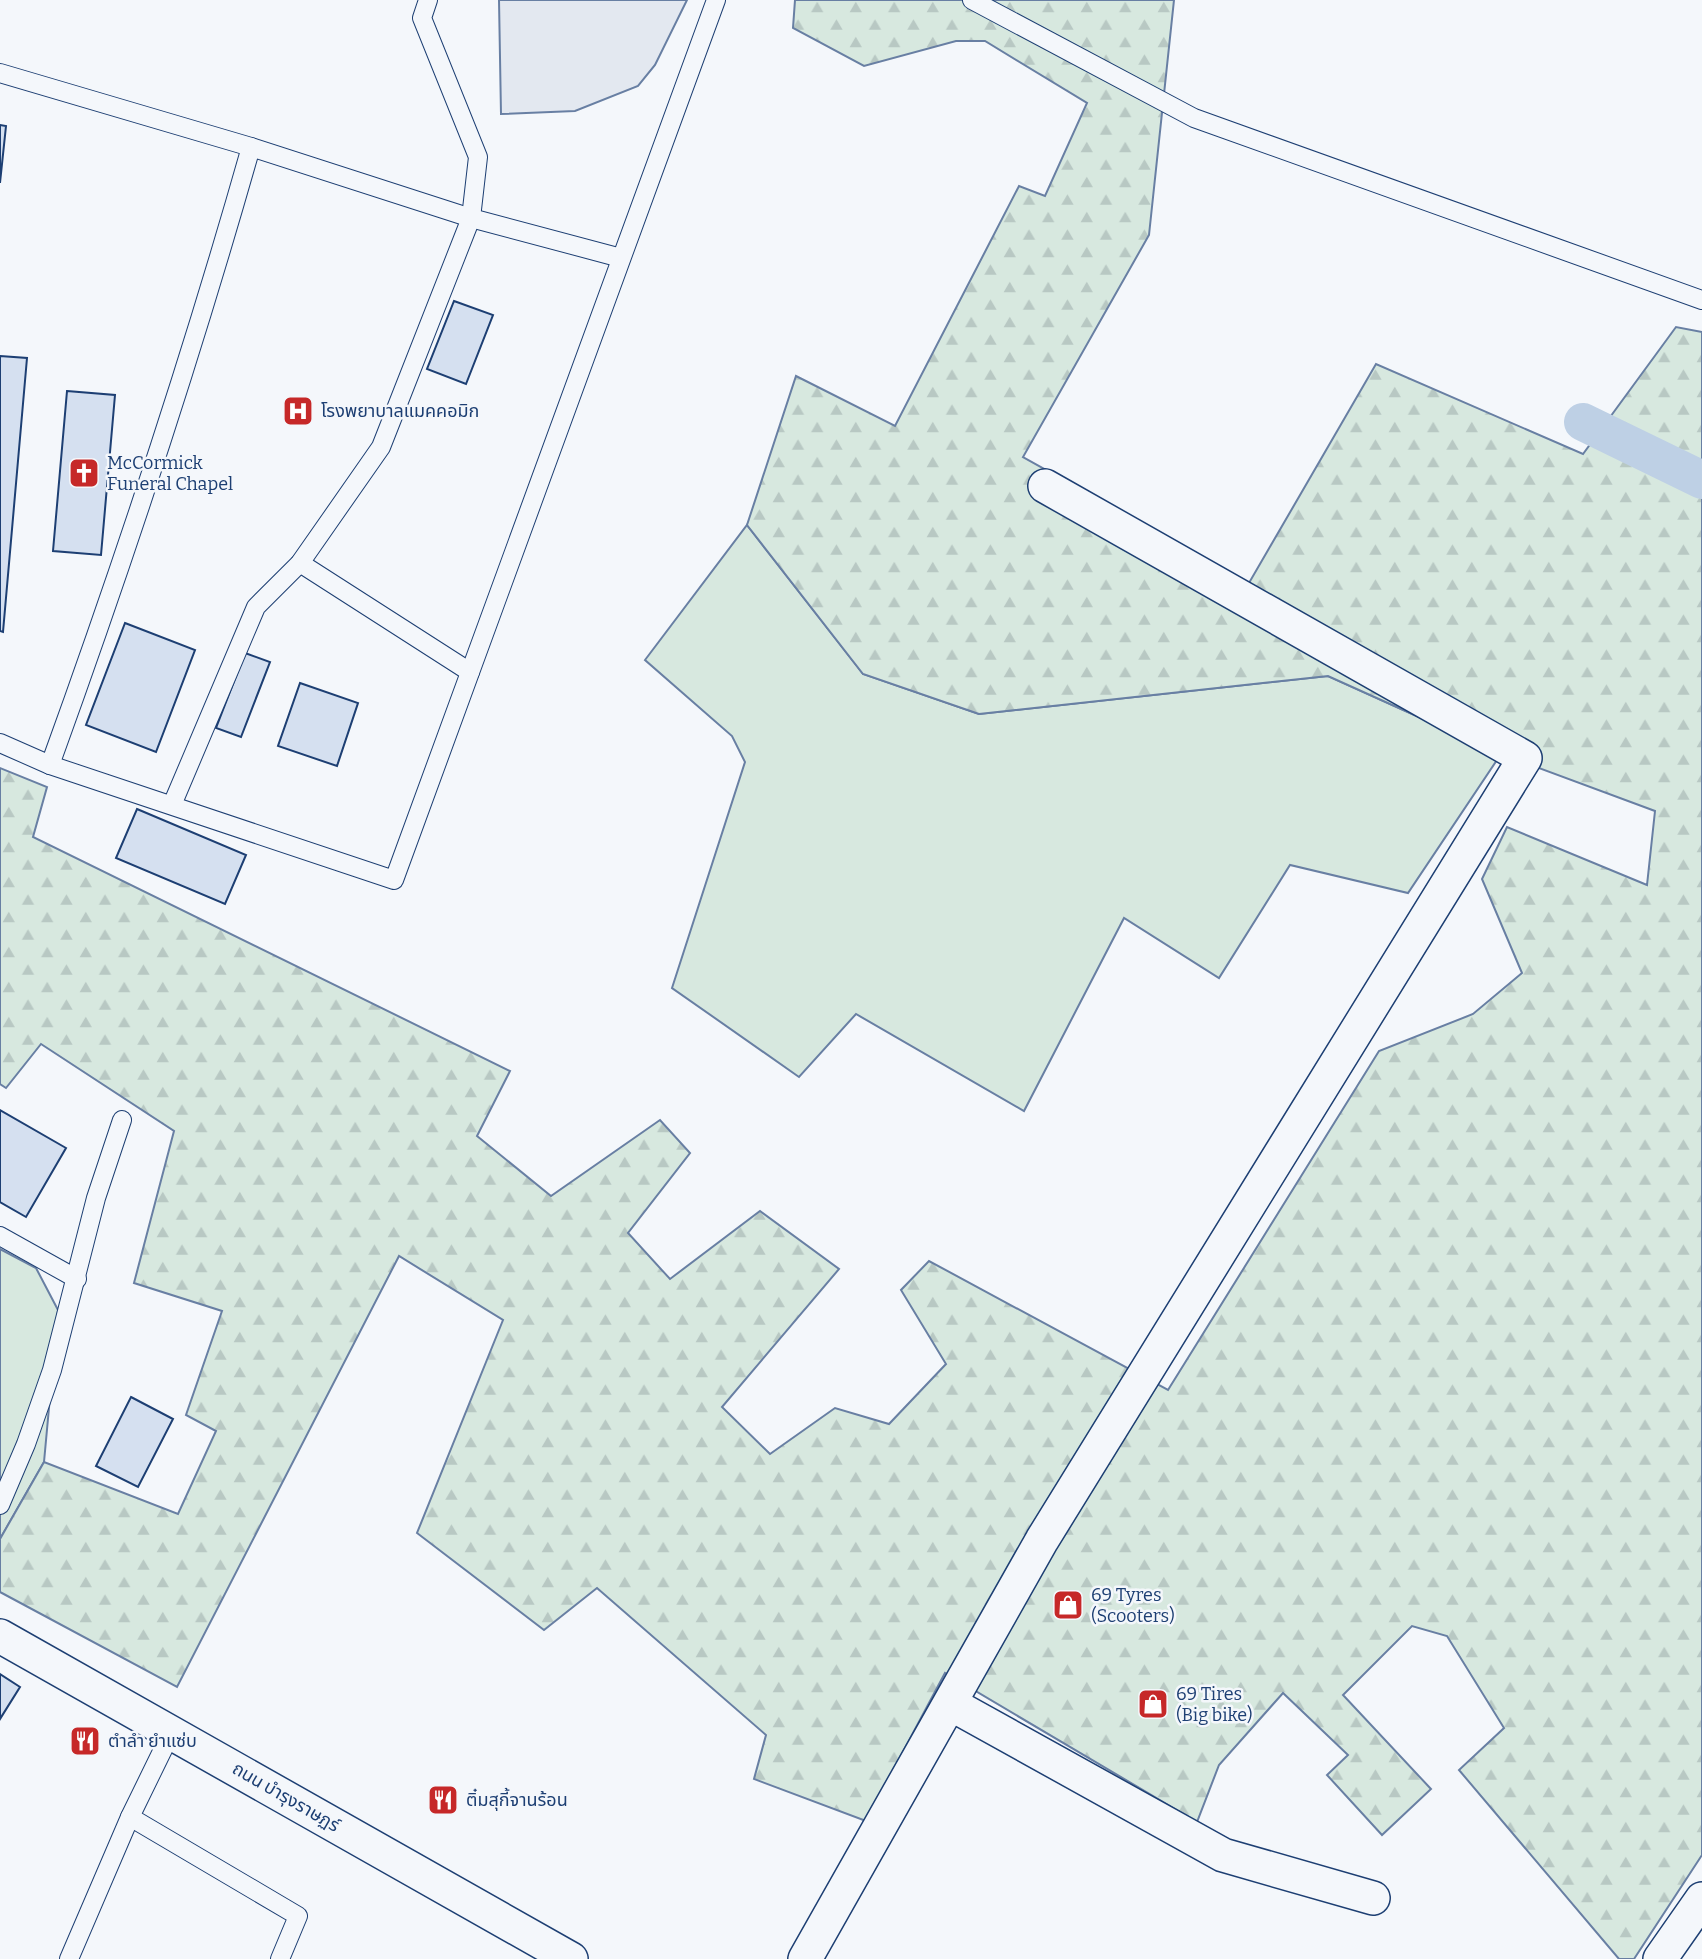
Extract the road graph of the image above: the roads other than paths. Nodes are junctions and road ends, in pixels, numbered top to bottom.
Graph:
1 (428, 0) edge
2 (716, 0) edge
3 (972, 0) edge
4 (0, 73) edge
5 (251, 147) junction
6 (471, 218) junction
7 (621, 258) junction
8 (1702, 300) edge
9 (1045, 486) dead end
10 (300, 563) junction
11 (470, 673) junction
12 (0, 743) edge
13 (50, 765) junction
14 (172, 805) junction
15 (122, 1120) dead end
16 (0, 1236) edge
17 (77, 1279) junction
18 (0, 1505) edge
19 (0, 1636) edge
20 (951, 1704) junction
21 (171, 1733) junction
22 (130, 1817) junction
23 (1373, 1898) dead end
24 (1702, 1899) edge
25 (69, 1959) edge
26 (280, 1959) edge
27 (571, 1959) edge
28 (805, 1959) edge
29 (1660, 1959) edge

1 - 6 lane
2 - 7 lane
3 - 8 lane
4 - 5 lane
5 - 6 lane
5 - 13 lane
6 - 7 lane
6 - 10 lane
7 - 11 lane
9 - 20 street
10 - 11 lane
10 - 14 lane
11 - 14 lane
12 - 13 lane
13 - 14 lane
15 - 17 lane
16 - 17 lane
17 - 18 lane
19 - 21 street, ถนน บำรุงราษฏร์
20 - 23 street
20 - 28 street
21 - 22 lane
21 - 27 street, ถนน บำรุงราษฏร์
22 - 25 lane
22 - 26 lane
24 - 29 street

